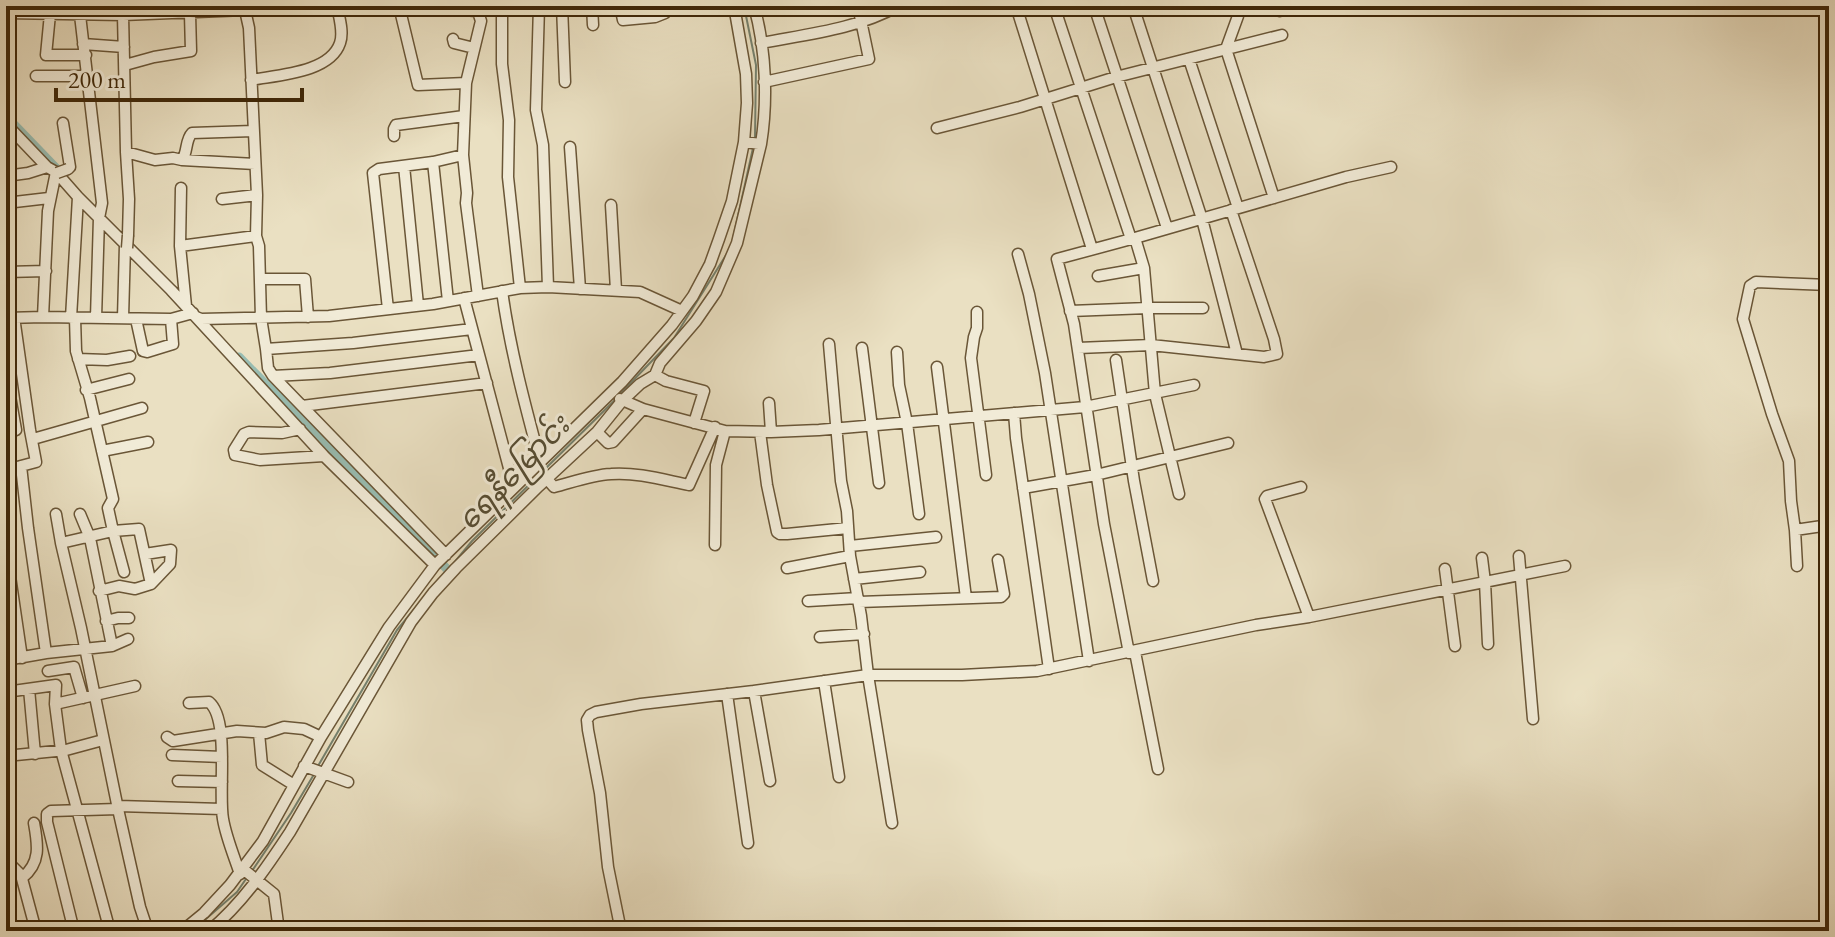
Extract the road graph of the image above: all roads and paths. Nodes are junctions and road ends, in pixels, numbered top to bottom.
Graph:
1 (418, 6) edge
2 (502, 6) edge
3 (539, 6) edge
4 (562, 6) edge
5 (592, 6) edge
6 (620, 6) edge
7 (858, 6) edge
8 (898, 6) edge
9 (1016, 6) edge
10 (1054, 6) edge
11 (1094, 6) edge
12 (1133, 6) edge
13 (1236, 6) edge
14 (742, 7) edge
15 (246, 9) edge
16 (400, 9) edge
17 (26, 10) edge
18 (53, 11) edge
19 (338, 11) edge
20 (83, 12) edge
21 (6, 13) edge
22 (665, 13) dead end
23 (190, 14) junction
24 (123, 15) junction
25 (861, 24) junction
26 (593, 25) dead end
27 (1282, 35) dead end
28 (453, 39) dead end
29 (761, 43) junction
30 (124, 47) junction
31 (474, 48) junction
32 (1226, 49) junction
33 (85, 50) junction
34 (1189, 59) junction
35 (125, 65) junction
36 (1152, 68) junction
37 (36, 76) dead end
38 (87, 76) junction
39 (1116, 77) junction
40 (251, 80) junction
41 (565, 82) dead end
42 (764, 82) junction
43 (466, 83) junction
44 (1080, 88) junction
45 (1045, 99) junction
46 (464, 116) junction
47 (63, 123) dead end
48 (6, 124) edge
49 (937, 128) dead end
50 (253, 131) junction
51 (394, 136) dead end
52 (745, 142) junction
53 (760, 144) junction
54 (570, 147) dead end
55 (126, 152) junction
56 (463, 155) junction
57 (182, 160) junction
58 (433, 162) junction
59 (255, 164) junction
60 (404, 166) junction
61 (1391, 167) dead end
62 (57, 170) junction
63 (6, 176) edge
64 (181, 188) dead end
65 (257, 195) junction
66 (78, 197) junction
67 (49, 198) junction
68 (1274, 198) junction
69 (222, 199) dead end
70 (6, 203) edge
71 (611, 205) dead end
72 (1235, 209) junction
73 (99, 218) junction
74 (1202, 219) junction
75 (1167, 228) junction
76 (256, 236) junction
77 (1133, 238) junction
78 (721, 239) junction
79 (736, 242) dead end
80 (127, 243) junction
81 (180, 246) junction
82 (1092, 249) junction
83 (1018, 254) dead end
84 (1144, 268) junction
85 (46, 271) junction
86 (6, 272) edge
87 (1098, 276) dead end
88 (260, 279) junction
89 (1829, 285) edge
90 (548, 287) junction
91 (520, 288) junction
92 (580, 289) junction
93 (616, 290) junction
94 (502, 291) junction
95 (478, 296) junction
96 (464, 298) junction
97 (448, 301) junction
98 (418, 305) junction
99 (191, 308) junction
100 (1148, 308) junction
101 (1203, 308) dead end
102 (388, 309) junction
103 (682, 311) junction
104 (1070, 311) junction
105 (977, 312) dead end
106 (43, 317) junction
107 (308, 317) junction
108 (10, 318) edge
109 (73, 318) junction
110 (96, 318) junction
111 (123, 318) junction
112 (261, 318) junction
113 (136, 319) junction
114 (171, 319) junction
115 (472, 329) junction
116 (829, 344) dead end
117 (862, 348) dead end
118 (1078, 348) junction
119 (1151, 348) junction
120 (266, 349) junction
121 (897, 352) dead end
122 (1237, 354) junction
123 (479, 355) junction
124 (130, 356) dead end
125 (78, 359) junction
126 (1116, 360) dead end
127 (937, 367) dead end
128 (6, 374) edge
129 (655, 375) junction
130 (273, 376) junction
131 (129, 379) dead end
132 (487, 383) junction
133 (1194, 385) dead end
134 (86, 390) junction
135 (1155, 394) junction
136 (617, 397) junction
137 (1121, 400) junction
138 (769, 403) dead end
139 (302, 406) junction
140 (1085, 407) junction
141 (142, 408) dead end
142 (643, 409) junction
143 (1050, 410) junction
144 (1014, 413) junction
145 (978, 416) junction
146 (944, 420) junction
147 (95, 422) junction
148 (694, 423) junction
149 (907, 423) junction
150 (871, 426) junction
151 (300, 429) junction
152 (835, 429) junction
153 (11, 430) edge
154 (727, 430) junction
155 (597, 432) junction
156 (766, 432) junction
157 (31, 434) junction
158 (148, 442) dead end
159 (1228, 443) dead end
160 (102, 451) junction
161 (324, 456) junction
162 (1169, 458) junction
163 (540, 461) junction
164 (21, 466) junction
165 (1131, 467) junction
166 (6, 470) edge
167 (986, 475) dead end
168 (1096, 475) junction
169 (547, 479) junction
170 (1061, 482) junction
171 (879, 483) dead end
172 (514, 487) junction
173 (1301, 487) dead end
174 (1023, 488) junction
175 (1179, 494) dead end
176 (56, 514) dead end
177 (80, 514) dead end
178 (919, 514) dead end
179 (1829, 525) edge
180 (848, 528) junction
181 (1795, 530) junction
182 (113, 531) junction
183 (936, 537) dead end
184 (90, 538) junction
185 (61, 543) junction
186 (715, 545) dead end
187 (6, 548) edge
188 (850, 551) junction
189 (145, 554) junction
190 (446, 555) junction
191 (1519, 556) dead end
192 (1482, 558) dead end
193 (998, 560) dead end
194 (435, 565) junction
195 (1565, 566) dead end
196 (1797, 566) dead end
197 (787, 568) dead end
198 (1445, 569) dead end
199 (124, 572) dead end
200 (920, 572) dead end
201 (1521, 575) junction
202 (854, 579) junction
203 (1153, 581) dead end
204 (1485, 582) junction
205 (151, 584) junction
206 (9, 588) edge
207 (1448, 590) junction
208 (99, 591) junction
209 (966, 598) junction
210 (858, 600) junction
211 (808, 601) dead end
212 (1309, 617) junction
213 (129, 618) dead end
214 (106, 621) junction
215 (864, 634) junction
216 (820, 637) dead end
217 (128, 639) dead end
218 (1488, 644) dead end
219 (112, 646) junction
220 (1455, 646) dead end
221 (85, 650) junction
222 (1132, 652) junction
223 (46, 653) junction
224 (22, 658) junction
225 (6, 660) edge
226 (1089, 661) junction
227 (1049, 669) junction
228 (48, 671) dead end
229 (868, 671) junction
230 (824, 681) junction
231 (135, 686) dead end
232 (29, 689) junction
233 (754, 691) junction
234 (6, 692) edge
235 (727, 694) junction
236 (89, 696) junction
237 (189, 703) dead end
238 (55, 704) junction
239 (1533, 719) dead end
240 (6, 728) edge
241 (220, 733) junction
242 (259, 733) junction
243 (167, 737) dead end
244 (321, 737) junction
245 (103, 740) junction
246 (62, 750) junction
247 (35, 754) junction
248 (172, 755) dead end
249 (8, 756) edge
250 (222, 757) junction
251 (305, 767) junction
252 (1158, 769) dead end
253 (322, 772) junction
254 (839, 777) dead end
255 (178, 781) dead end
256 (770, 781) dead end
257 (222, 782) junction
258 (348, 782) dead end
259 (294, 785) junction
260 (118, 807) junction
261 (222, 809) junction
262 (77, 810) junction
263 (34, 823) dead end
264 (892, 823) dead end
265 (274, 824) junction
266 (289, 830) junction
267 (6, 836) edge
268 (748, 843) dead end
269 (243, 871) junction
270 (22, 878) junction
271 (257, 880) junction
272 (36, 931) edge
273 (74, 931) edge
274 (110, 931) edge
275 (148, 931) edge
276 (182, 931) edge
277 (209, 931) edge
278 (279, 931) edge
279 (621, 931) edge

1 - 31 street
2 - 91 street
3 - 90 street
4 - 41 street
5 - 26 street
6 - 22 street
7 - 25 street
8 - 25 street
9 - 45 street
10 - 44 street
11 - 39 street
12 - 36 street
13 - 32 street
14 - 29 street
14 - 52 street
15 - 23 street
15 - 40 street
16 - 43 street
17 - 18 street
17 - 21 street
18 - 20 street
18 - 33 street
19 - 40 street
20 - 24 street
20 - 33 street
23 - 24 street
23 - 35 street
24 - 30 street
25 - 29 street
25 - 42 street
27 - 32 street
28 - 31 street
29 - 42 street
30 - 33 street
30 - 35 street
31 - 43 street
32 - 34 street
32 - 68 street
33 - 38 street
34 - 36 street
34 - 72 street
35 - 55 street
36 - 39 street
36 - 74 street
37 - 38 street
38 - 73 street
39 - 44 street
39 - 75 street
40 - 50 street
42 - 53 street
43 - 46 street
44 - 45 street
44 - 77 street
45 - 49 street
45 - 82 street
46 - 51 street
46 - 56 street
47 - 62 street
48 - 62 street
50 - 57 street
50 - 59 street
52 - 53 street
52 - 78 street
53 - 129 street
54 - 92 street
55 - 57 street
55 - 80 street
56 - 58 street
56 - 95 street
57 - 59 street
58 - 60 street
58 - 97 street
59 - 65 street
60 - 98 street
60 - 102 street
61 - 68 street
62 - 63 street
62 - 66 street
62 - 67 street
64 - 81 street
65 - 69 street
65 - 76 street
66 - 73 street
66 - 109 street
67 - 70 street
67 - 85 street
68 - 72 street
71 - 93 street
72 - 74 street
72 - 122 street
73 - 80 street
73 - 110 street
74 - 75 street
74 - 122 street
75 - 77 street
76 - 81 street
76 - 88 street
77 - 82 street
77 - 84 street
78 - 79 street
78 - 103 street
80 - 99 street
80 - 111 street
81 - 99 street
82 - 104 street
83 - 143 street
84 - 87 street
84 - 100 street
85 - 86 street
85 - 106 street
88 - 107 street
88 - 112 street
89 - 181 street
90 - 91 street
90 - 92 street
91 - 94 street
92 - 93 street
93 - 103 street
94 - 95 street
94 - 163 street
95 - 96 street
96 - 97 street
96 - 115 street
97 - 98 street
98 - 102 street
99 - 112 street
99 - 114 street
99 - 151 street
100 - 101 street
100 - 104 street
100 - 119 street
102 - 107 street
103 - 136 street
104 - 118 street
105 - 145 street
106 - 108 street
106 - 109 street
107 - 112 street
108 - 157 street
109 - 110 street
109 - 125 street
110 - 111 street
111 - 113 street
112 - 120 street
113 - 114 street
113 - 114 street
115 - 120 street
115 - 123 street
116 - 152 street
117 - 150 street
118 - 119 street
118 - 140 street
119 - 122 street
119 - 135 street
120 - 130 street
121 - 149 street
123 - 130 street
123 - 132 street
124 - 125 street
125 - 134 street
126 - 137 street
127 - 146 street
128 - 153 street
129 - 136 street
129 - 148 street
130 - 139 street
131 - 134 street
132 - 139 street
132 - 172 street
133 - 135 street
134 - 147 street
135 - 137 street
135 - 162 street
136 - 142 street
136 - 155 street
136 - 163 street
137 - 140 street
137 - 165 street
138 - 156 street
139 - 190 street
140 - 143 street
140 - 168 street
141 - 147 street
142 - 148 street
142 - 155 street
143 - 144 street
143 - 170 street
144 - 145 street
144 - 174 street
145 - 146 street
145 - 167 street
146 - 149 street
146 - 209 street
147 - 157 street
147 - 160 street
148 - 154 street
149 - 150 street
149 - 178 street
150 - 152 street
150 - 171 street
151 - 161 street
151 - 161 street
152 - 156 street
152 - 180 street
153 - 157 street
154 - 156 street
154 - 169 street
154 - 186 street
155 - 169 street
156 - 180 street
157 - 164 street
158 - 160 street
159 - 162 street
160 - 182 street
161 - 194 street
162 - 165 street
162 - 175 street
163 - 172 street
164 - 166 street
164 - 223 street
165 - 168 street
165 - 203 street
168 - 170 street
168 - 222 street
169 - 253 street
170 - 174 street
170 - 226 street
172 - 190 street
173 - 212 street
174 - 227 street
176 - 185 street
177 - 184 street
179 - 181 street
180 - 188 street
181 - 196 street
182 - 184 street
182 - 189 street
182 - 199 street
183 - 188 street
184 - 185 street
184 - 208 street
185 - 221 street
187 - 206 street
188 - 197 street
188 - 202 street
189 - 205 street
189 - 205 street
190 - 194 street
191 - 201 street
192 - 204 street
193 - 209 street
194 - 244 street
195 - 201 street
198 - 207 street
200 - 202 street
201 - 204 street
201 - 239 street
202 - 210 street
204 - 207 street
204 - 218 street
205 - 208 street
206 - 224 street
207 - 212 street
207 - 220 street
208 - 214 street
209 - 210 street
210 - 211 street
210 - 215 street
212 - 222 street
213 - 214 street
214 - 219 street
215 - 216 street
215 - 229 street
217 - 219 street
219 - 221 street
221 - 223 street
221 - 236 street
222 - 226 street
222 - 252 street
223 - 224 street
224 - 225 street
226 - 227 street
227 - 229 street
228 - 236 street
229 - 230 street
229 - 264 street
230 - 233 street
230 - 254 street
231 - 236 street
232 - 234 street
232 - 238 street
232 - 247 street
233 - 235 street
233 - 256 street
235 - 268 street
235 - 279 street
236 - 238 street
236 - 245 street
237 - 241 street
238 - 246 street
240 - 249 street
241 - 242 street
241 - 243 street
241 - 250 street
242 - 244 street
242 - 259 street
244 - 251 street
245 - 246 street
245 - 260 street
246 - 247 street
246 - 262 street
247 - 249 street
248 - 250 street
250 - 257 street
251 - 253 street
251 - 259 street
253 - 258 street
253 - 266 street
255 - 257 street
257 - 261 street
259 - 265 street
260 - 261 street
260 - 262 street
260 - 275 street
261 - 269 street
262 - 273 street
262 - 274 street
263 - 270 street
265 - 266 street
265 - 269 street
266 - 271 street
267 - 270 street
269 - 271 street
269 - 276 street
270 - 272 street
271 - 277 street
271 - 278 street

